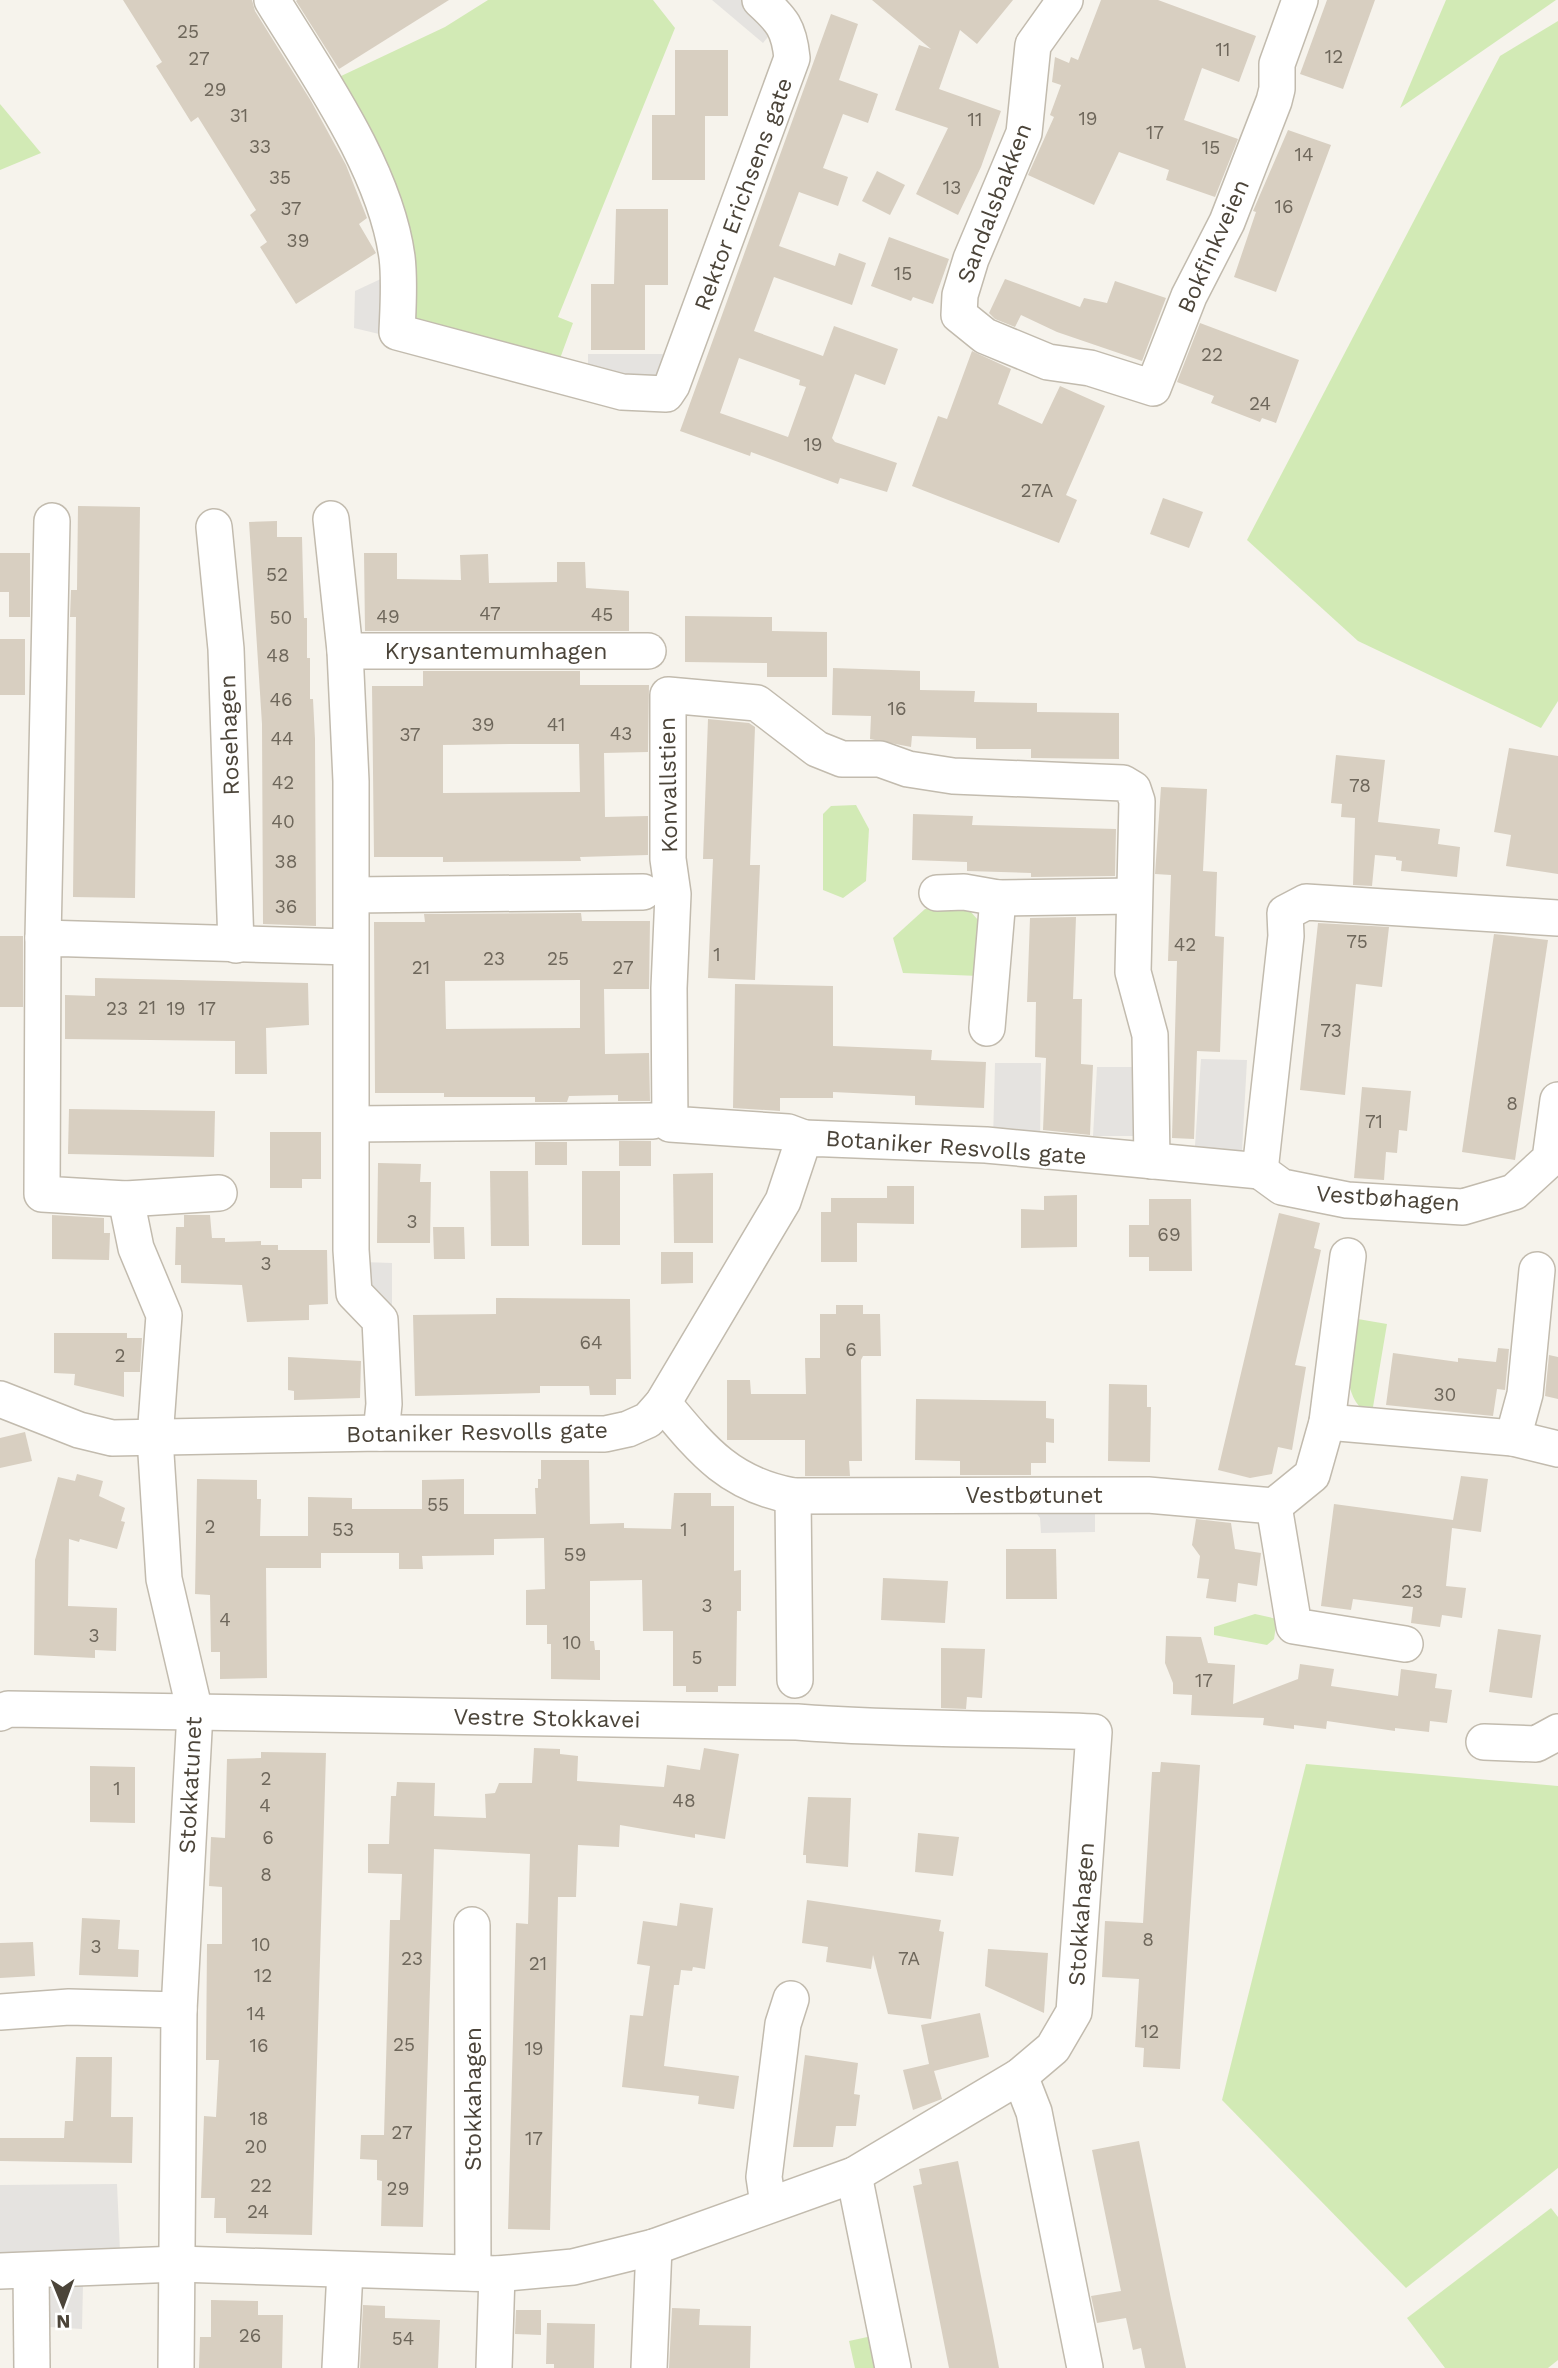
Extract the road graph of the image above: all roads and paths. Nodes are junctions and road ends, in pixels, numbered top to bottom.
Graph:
1 (272, 0) edge
2 (760, 0) edge
3 (1065, 0) edge
4 (1300, 0) edge
5 (1048, 362) joint
6 (331, 519) dead end
7 (52, 521) dead end
8 (214, 527) dead end
9 (345, 651) junction
10 (648, 651) dead end
11 (643, 892) dead end
12 (937, 893) dead end
13 (352, 895) junction
14 (1133, 896) junction
15 (998, 898) junction
16 (1558, 918) edge
17 (43, 938) junction
18 (236, 945) junction
19 (350, 947) junction
20 (987, 1028) dead end
21 (1558, 1100) edge
22 (653, 1121) dead end
23 (353, 1124) junction
24 (804, 1138) junction
25 (1554, 1150) edge
26 (1152, 1161) junction
27 (1260, 1171) junction
28 (219, 1193) dead end
29 (126, 1199) junction
30 (1349, 1256) dead end
31 (1537, 1270) dead end
32 (0, 1399) edge
33 (663, 1403) junction
34 (1327, 1422) junction
35 (381, 1433) junction
36 (155, 1438) junction
37 (1513, 1438) junction
38 (1558, 1449) edge
39 (793, 1496) junction
40 (1274, 1506) junction
41 (1405, 1644) dead end
42 (795, 1680) dead end
43 (195, 1712) junction
44 (0, 1713) edge
45 (1094, 1732) joint
46 (1558, 1732) edge
47 (1484, 1742) dead end
48 (472, 1925) dead end
49 (791, 1999) dead end
50 (179, 2010) junction
51 (0, 2012) edge
52 (1020, 2076) junction
53 (854, 2175) junction
54 (768, 2204) junction
55 (654, 2247) junction
56 (178, 2263) junction
57 (345, 2271) junction
58 (16, 2272) edge
59 (485, 2274) junction
60 (32, 2368) edge
61 (176, 2368) edge
62 (340, 2368) edge
63 (494, 2368) edge
64 (649, 2368) edge
65 (892, 2368) edge
66 (1086, 2368) edge

1 - 2 street, Rektor Erichsens gate
3 - 5 street, Sandalsbakken
4 - 5 street, Bokfinkveien
6 - 9 street
7 - 17 street
8 - 18 street, Rosehagen
9 - 10 street, Krysantemumhagen
9 - 13 street
11 - 13 street
12 - 15 street
13 - 19 street
14 - 15 street
14 - 24 street, Konvallstien
14 - 26 street, Konvallstien
15 - 20 street
16 - 27 street
17 - 18 street
17 - 29 street
18 - 19 street
19 - 23 street
21 - 25 street, Vestbøhagen
22 - 23 street
23 - 35 street
24 - 26 street, Botaniker Resvolls gate
24 - 33 street, Botaniker Resvolls gate
25 - 27 street, Vestbøhagen
26 - 27 street, Botaniker Resvolls gate
28 - 29 street
29 - 36 street
30 - 34 street
31 - 37 street
32 - 36 street, Botaniker Resvolls gate
33 - 35 street, Botaniker Resvolls gate
33 - 39 street, Vestbøtunet
34 - 37 street
34 - 40 street
35 - 36 street, Botaniker Resvolls gate
36 - 43 street, Stokkatunet
37 - 38 street
39 - 40 street, Vestbøtunet
39 - 42 street
40 - 41 street
43 - 44 street, Vestre Stokkavei
43 - 45 street, Vestre Stokkavei
43 - 50 street, Stokkatunet
45 - 52 street, Stokkahagen
46 - 47 street
48 - 59 street, Stokkahagen
49 - 54 street
50 - 51 street
50 - 56 street, Stokkatunet
52 - 53 street, Stokkahagen
52 - 66 street
53 - 54 street, Stokkahagen
53 - 65 street
54 - 55 street, Stokkahagen
55 - 59 street, Stokkahagen
55 - 64 street
56 - 57 street, Stokkahagen
56 - 58 street, Stokkahagen
56 - 61 street, Stokkatunet
57 - 59 street, Stokkahagen
57 - 62 street
58 - 60 street
59 - 63 street, Stokkahagen

